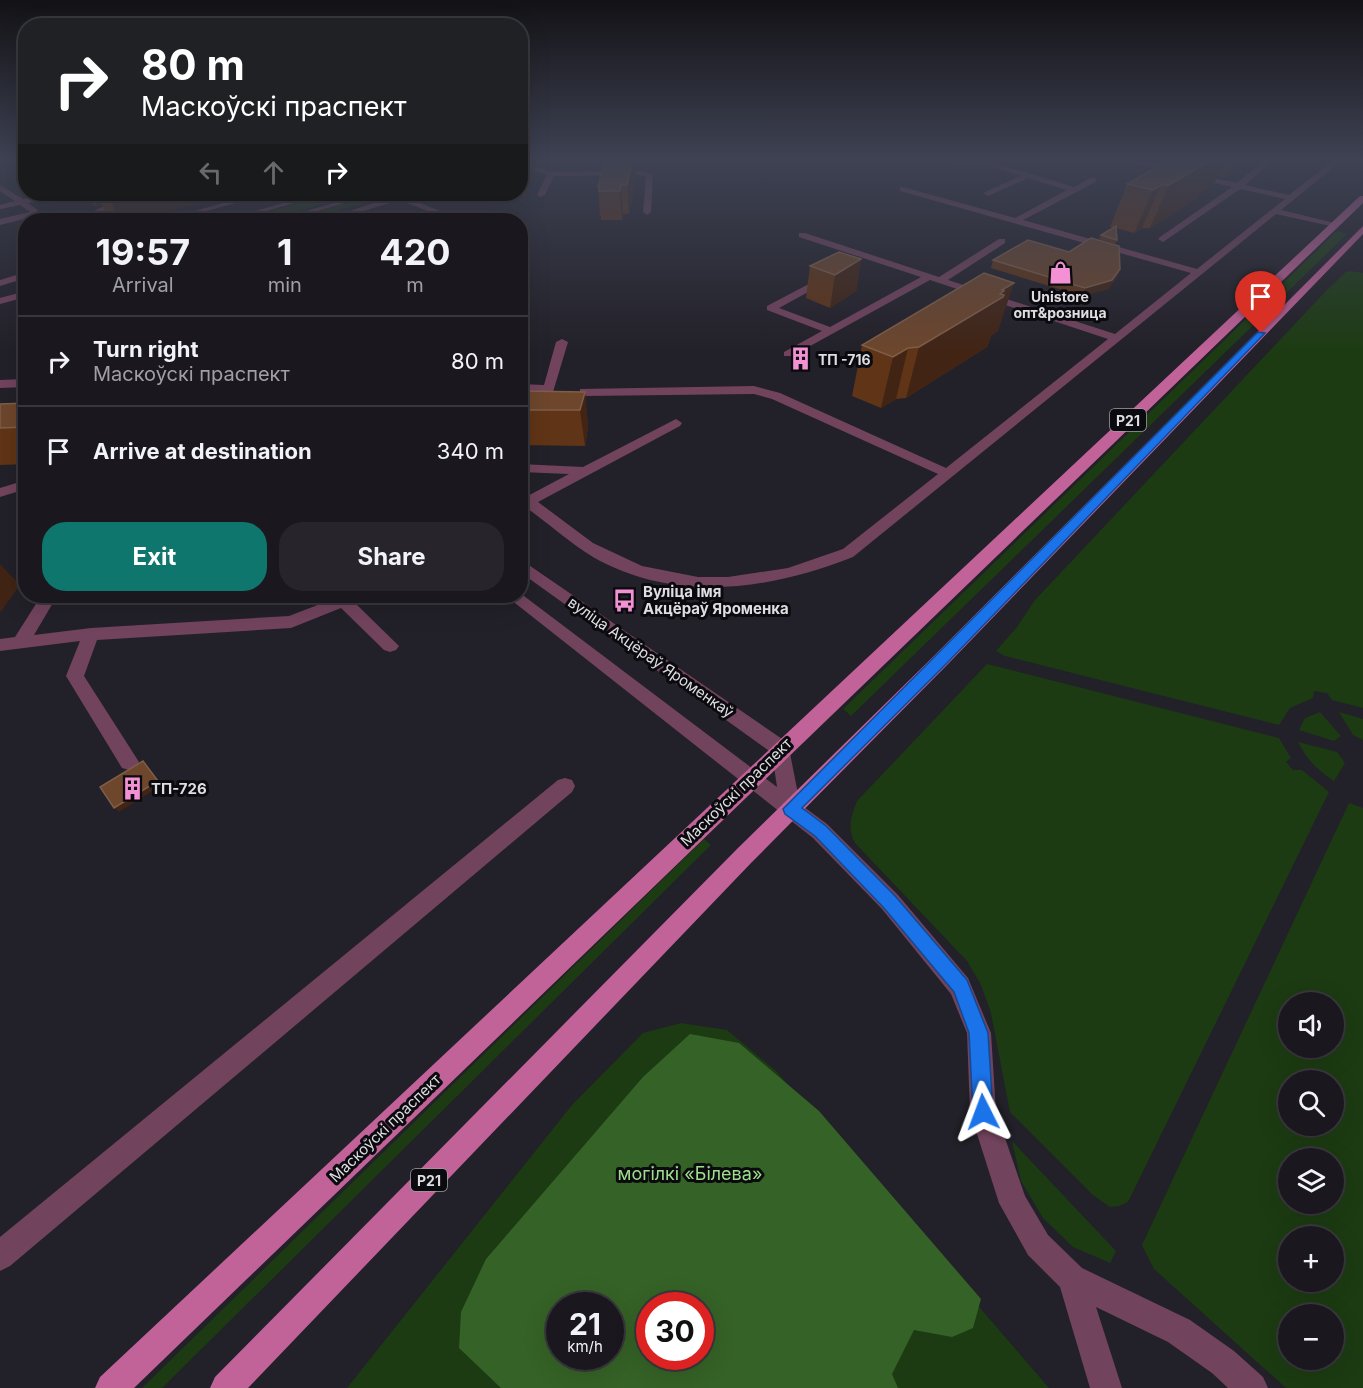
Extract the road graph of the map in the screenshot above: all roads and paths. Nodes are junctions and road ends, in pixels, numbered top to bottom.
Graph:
1 (1021, 223) edge
2 (1186, 223) edge
3 (1259, 223) edge
4 (1329, 223) edge
5 (1353, 228) edge
6 (802, 235) dead end
7 (1163, 239) edge
8 (1002, 242) dead end
9 (1198, 272) junction
10 (832, 275) edge
11 (18, 277) edge
12 (934, 279) junction
13 (0, 283) edge
14 (18, 296) edge
15 (0, 301) edge
16 (831, 331) junction
17 (1117, 338) junction
18 (562, 342) dead end
19 (788, 354) dead end
20 (18, 383) edge
21 (0, 384) edge
22 (528, 388) edge
23 (584, 392) edge
24 (676, 423) dead end
25 (528, 468) edge
26 (586, 471) junction
27 (947, 473) junction
28 (18, 487) edge
29 (0, 493) edge
30 (528, 502) edge
31 (528, 507) edge
32 (528, 570) edge
33 (45, 603) edge
34 (339, 603) edge
35 (352, 603) edge
36 (523, 603) edge
37 (91, 634) junction
38 (20, 643) junction
39 (0, 645) edge
40 (390, 646) dead end
41 (781, 749) junction
42 (129, 762) dead end
43 (751, 778) junction
44 (565, 786) dead end
45 (791, 809) junction
46 (0, 1256) edge
47 (1072, 1278) junction
48 (111, 1388) edge
49 (226, 1388) edge
50 (1106, 1388) edge
51 (1252, 1388) edge

1 - 9 street
2 - 7 street
3 - 9 street
4 - 5 street
5 - 41 main road, Маскоўскі праспект / Р21
5 - 45 main road, Маскоўскі праспект / Р21
6 - 12 street
8 - 12 street
9 - 17 street
10 - 16 street
11 - 13 street
12 - 16 street
12 - 17 street
14 - 15 street
16 - 19 street
17 - 27 street
18 - 22 street
20 - 21 street
23 - 27 street
24 - 26 street
25 - 26 street
26 - 30 street
27 - 31 street
28 - 29 street
32 - 41 street, вуліца Акцёраў Яроменкаў
33 - 38 street
34 - 37 street
35 - 40 street
36 - 43 street, вуліца Акцёраў Яроменкаў
37 - 38 street
37 - 42 street
38 - 39 street
41 - 43 main road, Маскоўскі праспект / Р21
41 - 45 street
43 - 45 street, вуліца Акцёраў Яроменкаў
43 - 48 main road, Маскоўскі праспект / Р21
44 - 46 street
45 - 47 street, вуліца Акцёраў Яроменкаў
45 - 49 main road, Маскоўскі праспект / Р21
47 - 50 street
47 - 51 street

